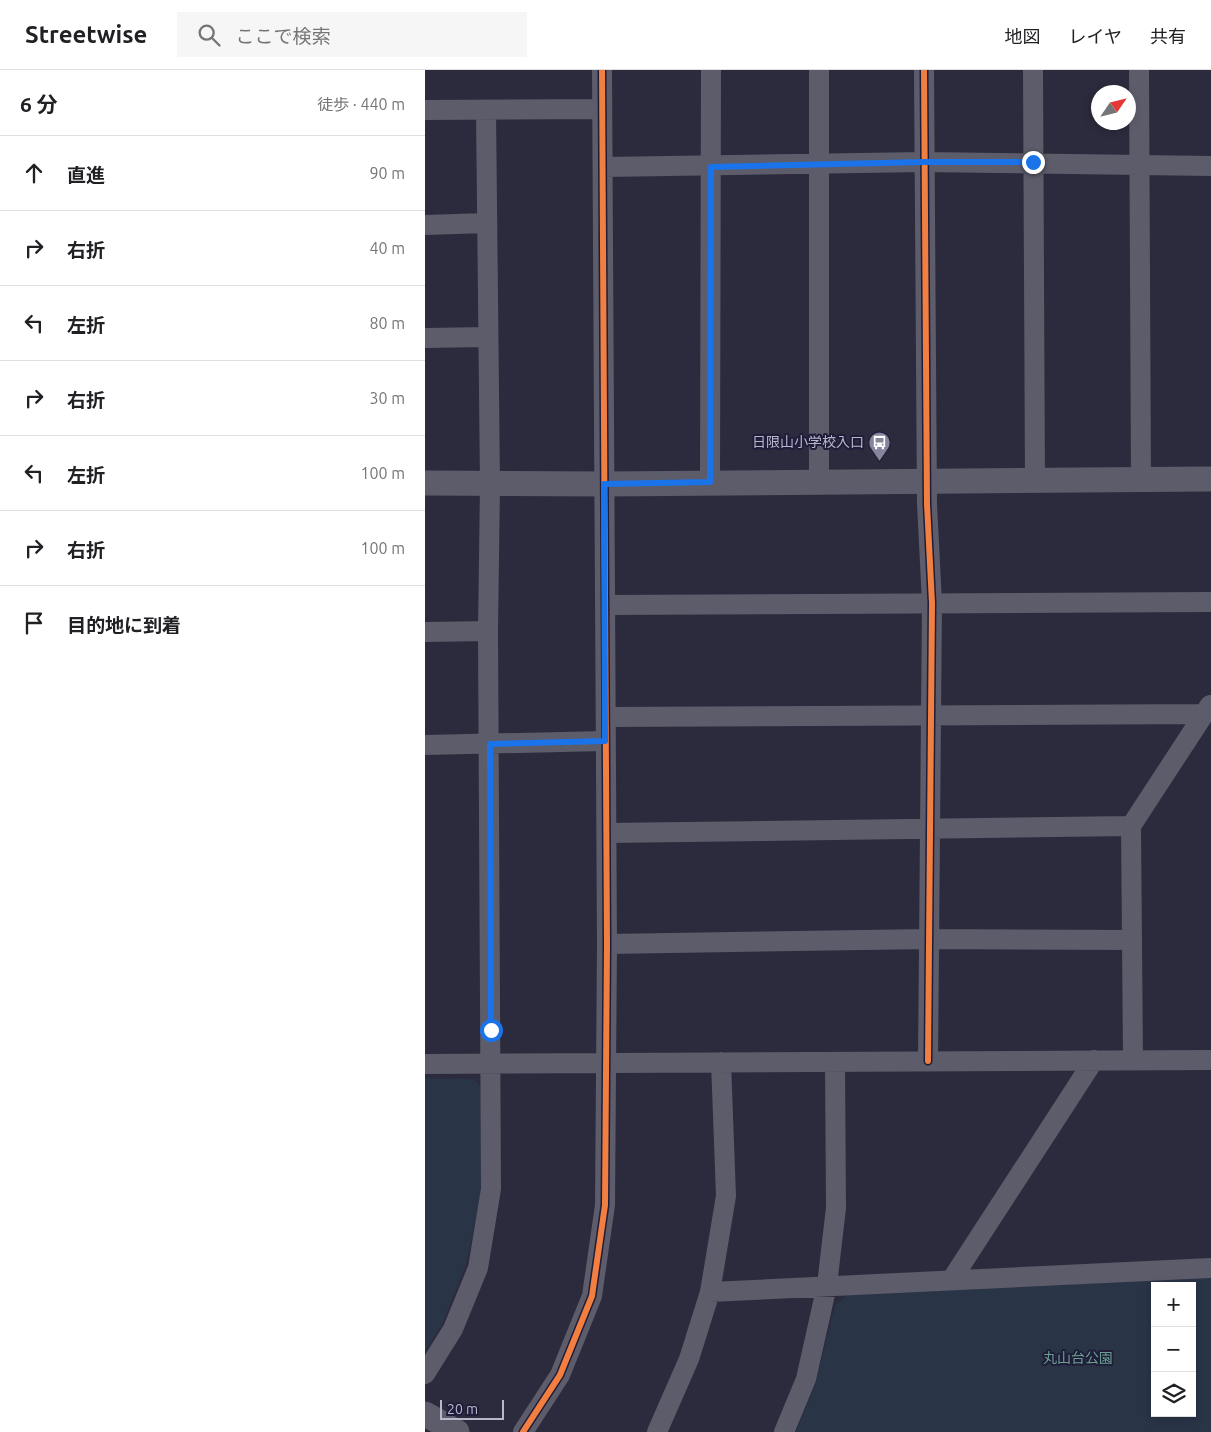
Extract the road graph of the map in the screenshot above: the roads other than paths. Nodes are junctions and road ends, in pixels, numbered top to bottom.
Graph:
1 (602, 70) edge
2 (711, 70) edge
3 (819, 70) edge
4 (924, 70) edge
5 (1033, 70) edge
6 (1139, 70) edge
7 (602, 109) junction
8 (425, 110) edge
9 (486, 111) junction
10 (924, 162) junction
11 (1033, 162) junction
12 (820, 164) junction
13 (1140, 165) junction
14 (1211, 166) edge
15 (604, 167) junction
16 (711, 167) junction
17 (487, 223) junction
18 (425, 225) edge
19 (487, 337) junction
20 (425, 338) edge
21 (1211, 479) edge
22 (1141, 480) junction
23 (819, 481) junction
24 (928, 481) junction
25 (1035, 481) junction
26 (425, 482) edge
27 (710, 482) junction
28 (490, 484) junction
29 (604, 484) junction
30 (1211, 602) edge
31 (932, 603) junction
32 (605, 605) junction
33 (488, 631) junction
34 (425, 632) edge
35 (1208, 709) edge
36 (932, 716) junction
37 (606, 717) junction
38 (605, 741) junction
39 (490, 744) junction
40 (425, 745) edge
41 (1131, 826) junction
42 (930, 829) junction
43 (607, 833) junction
44 (929, 940) junction
45 (1131, 940) junction
46 (607, 944) junction
47 (1094, 1060) junction
48 (1133, 1060) junction
49 (1211, 1060) edge
50 (928, 1061) junction
51 (721, 1062) junction
52 (835, 1062) junction
53 (607, 1063) junction
54 (425, 1064) edge
55 (491, 1064) junction
56 (1211, 1268) edge
57 (952, 1279) junction
58 (827, 1285) junction
59 (711, 1292) junction
60 (425, 1374) edge
61 (425, 1414) edge
62 (457, 1432) edge
63 (523, 1432) edge
64 (657, 1432) edge
65 (784, 1432) edge

1 - 7 street
2 - 16 street
3 - 12 street
4 - 10 street
5 - 11 street
6 - 13 street
7 - 9 street
7 - 15 street
8 - 9 street
9 - 17 street
10 - 11 street
10 - 12 street
10 - 24 street
11 - 13 street
11 - 25 street
12 - 16 street
12 - 23 street
13 - 14 street
13 - 22 street
15 - 16 street
15 - 29 street
16 - 27 street
17 - 18 street
17 - 19 street
19 - 20 street
19 - 28 street
21 - 22 street
22 - 25 street
23 - 24 street
23 - 27 street
24 - 25 street
24 - 31 street
26 - 28 street
27 - 29 street
28 - 29 street
28 - 33 street
29 - 32 street
30 - 31 street
31 - 32 street
31 - 36 street
32 - 37 street
33 - 34 street
33 - 39 street
35 - 36 street
35 - 41 street
36 - 37 street
36 - 42 street
37 - 38 street
38 - 39 street
38 - 43 street
39 - 40 street
39 - 55 street
41 - 42 street
41 - 45 street
42 - 43 street
42 - 44 street
43 - 46 street
44 - 45 street
44 - 46 street
44 - 50 street
45 - 48 street
46 - 53 street
47 - 48 street
47 - 50 street
47 - 57 street
48 - 49 street
50 - 52 street
51 - 52 street
51 - 53 street
51 - 59 street
52 - 58 street
53 - 55 street
53 - 63 street
54 - 55 street
55 - 60 street
56 - 57 street
57 - 58 street
58 - 59 street
58 - 65 street
59 - 64 street
61 - 62 street

